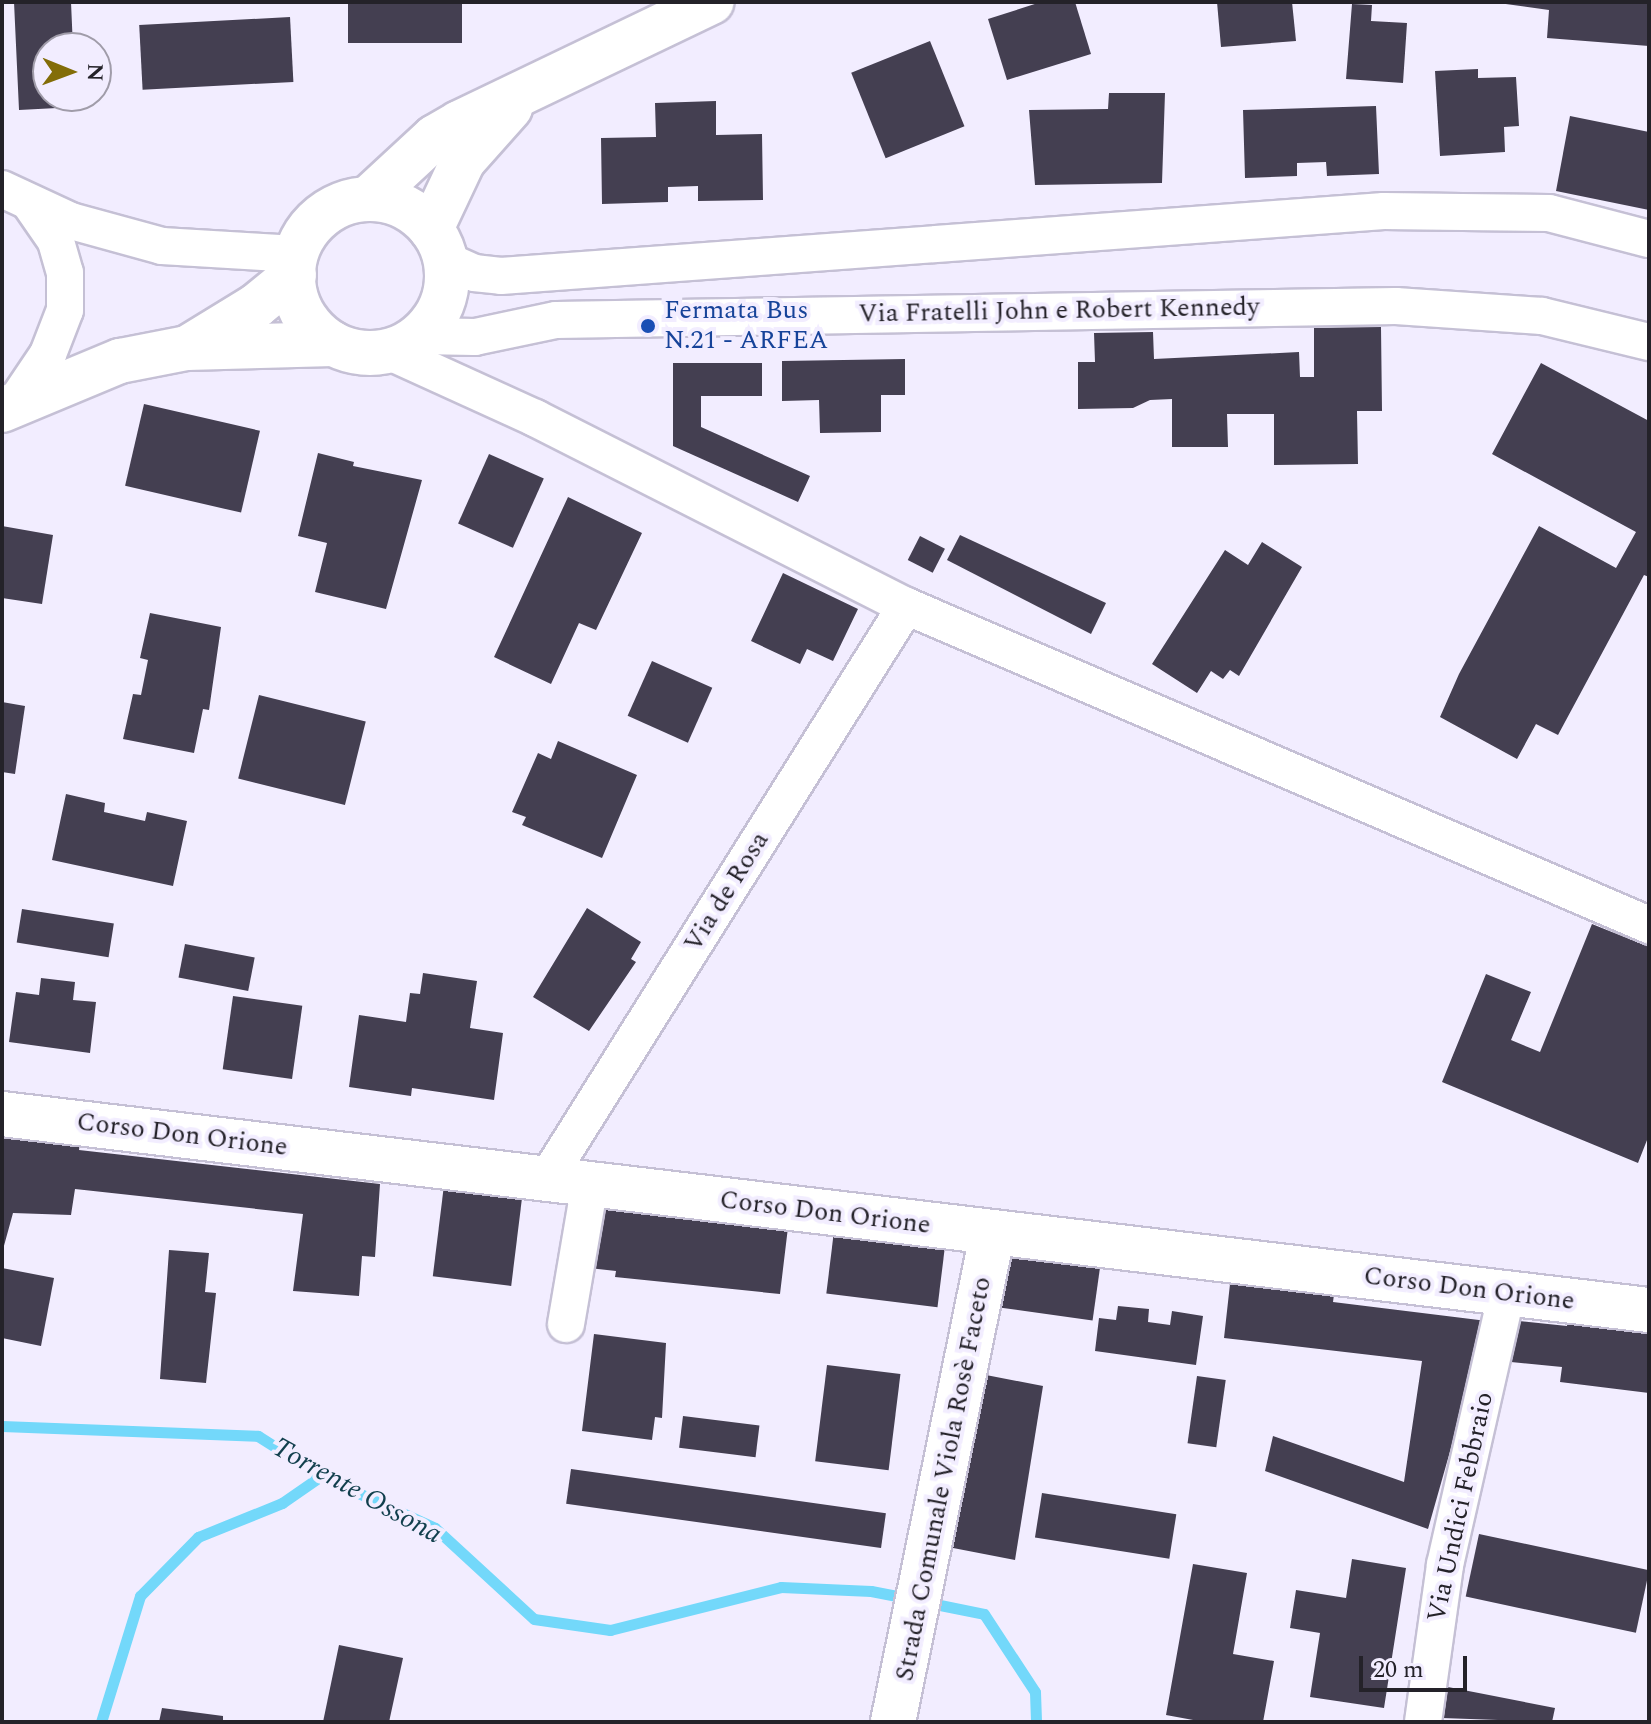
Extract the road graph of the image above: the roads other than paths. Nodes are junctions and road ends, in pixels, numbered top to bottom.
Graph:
1 (711, 2) edge
2 (651, 15) edge
3 (520, 98) junction
4 (15, 195) edge
5 (368, 199) junction
6 (1649, 239) edge
7 (438, 244) junction
8 (295, 265) junction
9 (475, 337) junction
10 (1649, 342) edge
11 (333, 344) junction
12 (403, 344) junction
13 (187, 348) junction
14 (505, 404) junction
15 (9, 406) edge
16 (906, 606) junction
17 (1649, 925) edge
18 (2, 1114) edge
19 (548, 1177) junction
20 (590, 1183) junction
21 (992, 1235) junction
22 (1507, 1293) junction
23 (1649, 1310) edge
24 (566, 1324) dead end
25 (895, 1713) edge
26 (1423, 1722) edge

1 - 2 street
2 - 3 street
3 - 5 street
3 - 7 street
4 - 8 street
4 - 15 street
5 - 7 street
5 - 8 street
6 - 7 street
7 - 12 street
8 - 11 street
8 - 13 street
9 - 10 street, Via Fratelli John e Robert Kennedy
9 - 12 street, Via Fratelli John e Robert Kennedy
9 - 14 street
11 - 12 street
11 - 13 street
12 - 14 street
13 - 15 street
14 - 16 street
16 - 17 street
16 - 19 street, Via de Rosa
18 - 19 street, Corso Don Orione
19 - 20 street, Corso Don Orione
20 - 21 street, Corso Don Orione
20 - 24 street
21 - 22 street, Corso Don Orione
21 - 25 street, Strada Comunale Viola Rosè Faceto
22 - 23 street, Corso Don Orione
22 - 26 street, Via Undici Febbraio

